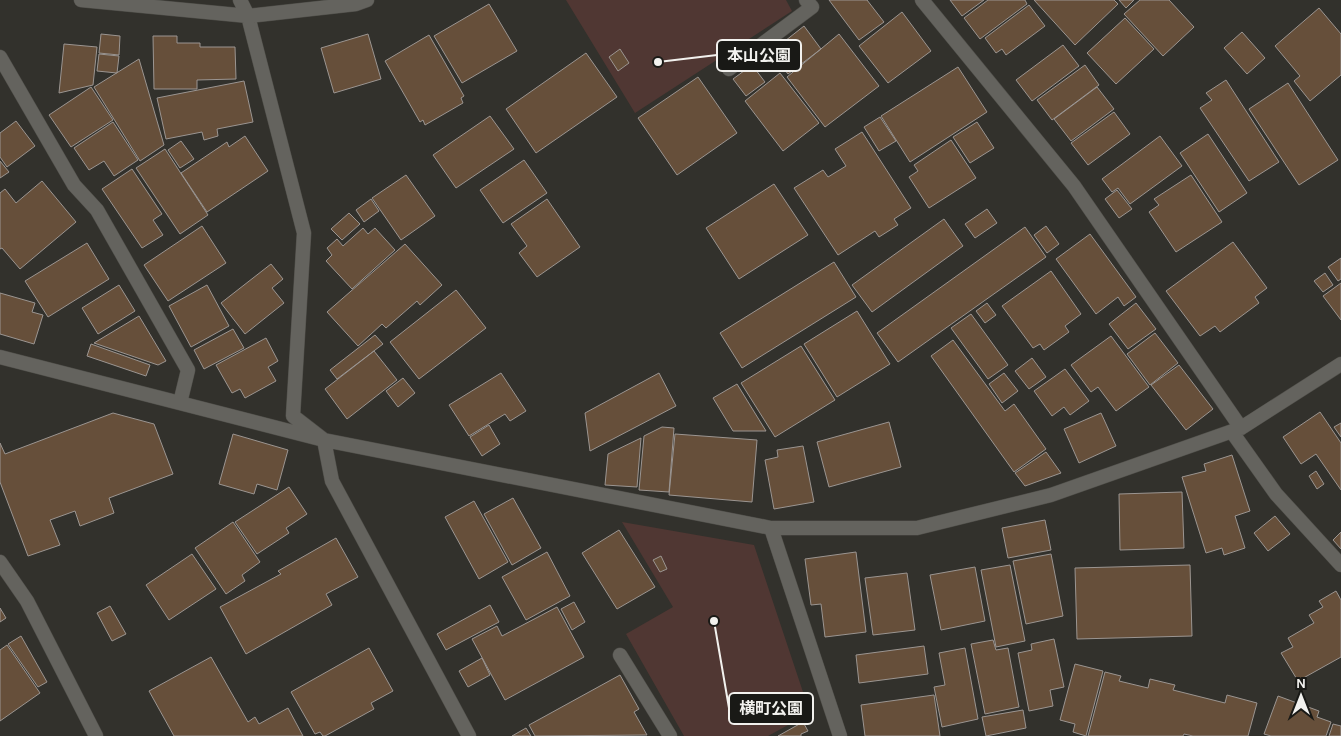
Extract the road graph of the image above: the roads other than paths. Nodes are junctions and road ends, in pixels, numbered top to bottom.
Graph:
1 (81, 0) edge
2 (240, 0) edge
3 (367, 0) edge
4 (806, 0) edge
5 (922, 0) edge
6 (248, 16) junction
7 (0, 57) edge
8 (729, 69) dead end
9 (0, 357) edge
10 (1341, 364) edge
11 (180, 404) junction
12 (1236, 430) junction
13 (324, 440) junction
14 (771, 528) junction
15 (0, 562) edge
16 (1341, 565) edge
17 (620, 655) dead end
18 (96, 736) edge
19 (469, 736) edge
20 (670, 736) edge
21 (840, 736) edge

1 - 6 street
2 - 6 street
3 - 6 street
4 - 8 street
5 - 12 street
6 - 13 street
7 - 11 street
9 - 11 street
10 - 12 street
11 - 13 street
12 - 14 street
12 - 16 street
13 - 14 street
13 - 19 street
14 - 21 street
15 - 18 street
17 - 20 street

